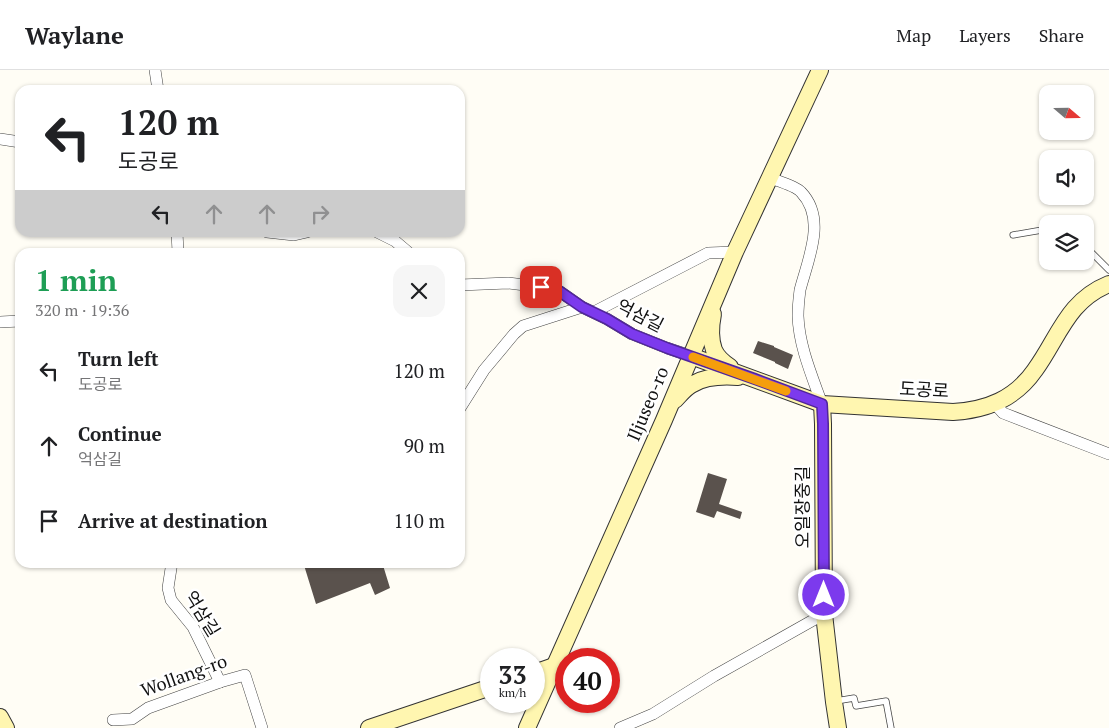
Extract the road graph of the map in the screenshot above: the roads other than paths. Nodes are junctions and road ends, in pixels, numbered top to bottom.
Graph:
1 (155, 70) edge
2 (820, 70) edge
3 (157, 85) edge
4 (0, 139) edge
5 (15, 141) edge
6 (770, 178) junction
7 (1039, 231) edge
8 (1013, 235) dead end
9 (387, 237) edge
10 (403, 248) edge
11 (735, 252) junction
12 (1094, 255) edge
13 (1109, 270) edge
14 (1109, 284) edge
15 (465, 285) edge
16 (718, 290) junction
17 (582, 307) junction
18 (594, 312) junction
19 (15, 321) edge
20 (0, 322) edge
21 (691, 356) junction
22 (755, 379) junction
23 (465, 400) edge
24 (822, 404) junction
25 (999, 408) junction
26 (664, 420) junction
27 (1109, 454) edge
28 (171, 568) edge
29 (824, 614) junction
30 (554, 666) junction
31 (545, 669) edge
32 (220, 682) junction
33 (480, 691) edge
34 (834, 702) junction
35 (113, 720) dead end
36 (262, 728) edge
37 (369, 728) edge
38 (527, 728) edge
39 (620, 728) edge
40 (838, 728) edge
41 (891, 728) edge

1 - 3 street
2 - 6 main road, Iljuseo-ro
4 - 5 street
6 - 11 main road, Iljuseo-ro
6 - 24 street
7 - 8 lane
9 - 10 street
11 - 16 main road, Iljuseo-ro
11 - 18 street
12 - 13 lane
14 - 25 main road, 도공로
15 - 17 street, 억삼길
16 - 21 main road, Iljuseo-ro
16 - 22 main road
17 - 18 street, 억삼길
17 - 23 street
18 - 21 street, 억삼길
19 - 20 street
21 - 22 main road, 도공로
21 - 26 main road, Iljuseo-ro
22 - 24 main road, 도공로
22 - 26 main road
24 - 25 main road, 도공로
24 - 29 main road, 오일장중길
25 - 27 street
26 - 30 main road, Iljuseo-ro
28 - 32 street, 억삼길
29 - 34 main road, 오일장중길
29 - 39 street
30 - 31 main road
30 - 38 main road, Iljuseo-ro
32 - 35 street, Wollang-ro
32 - 36 street, Wollang-ro
33 - 37 main road
34 - 40 main road, 오일장중길
34 - 41 lane

